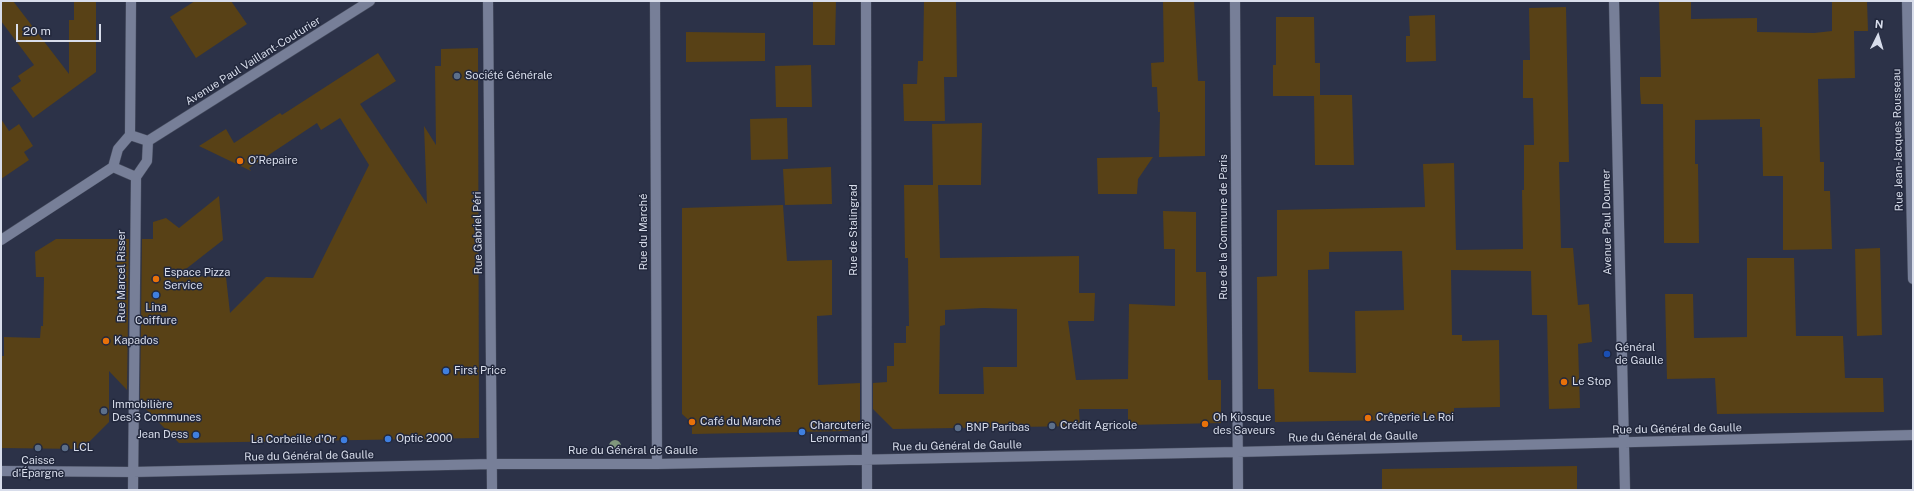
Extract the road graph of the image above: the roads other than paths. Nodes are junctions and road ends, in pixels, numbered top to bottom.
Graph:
1 (131, 1) edge
2 (370, 1) edge
3 (488, 1) edge
4 (655, 1) edge
5 (866, 1) edge
6 (1235, 1) edge
7 (1614, 1) edge
8 (1907, 1) edge
9 (130, 135) junction
10 (148, 141) junction
11 (113, 168) junction
12 (136, 177) junction
13 (1, 240) edge
14 (1913, 279) edge
15 (1913, 435) edge
16 (1624, 442) junction
17 (1237, 452) junction
18 (866, 460) junction
19 (492, 464) junction
20 (657, 464) junction
21 (1, 471) edge
22 (133, 472) junction
23 (133, 490) edge
24 (492, 490) edge
25 (867, 490) edge
26 (1238, 490) edge
27 (1625, 490) edge

1 - 9 street
2 - 10 street, Avenue Paul Vaillant-Couturier
3 - 19 street, Rue Gabriel Péri
4 - 20 street, Rue du Marché
5 - 18 street, Rue de Stalingrad
6 - 17 street, Rue de la Commune de Paris
7 - 16 street, Avenue Paul Doumer
8 - 14 street, Rue Jean-Jacques Rousseau
9 - 10 street
9 - 11 street
10 - 12 street
11 - 12 street
11 - 13 street
12 - 22 street, Rue Marcel Risser
15 - 16 street, Rue du Général de Gaulle
16 - 17 street, Rue du Général de Gaulle
16 - 27 street, Avenue Paul Doumer
17 - 18 street, Rue du Général de Gaulle
17 - 26 street, Rue de la Commune de Paris
18 - 20 street, Rue du Général de Gaulle
18 - 25 street, Rue de Stalingrad
19 - 20 street, Rue du Général de Gaulle
19 - 22 street, Rue du Général de Gaulle
19 - 24 street, Rue Gabriel Péri
21 - 22 street, Rue du Général de Gaulle
22 - 23 street, Rue Marcel Risser

